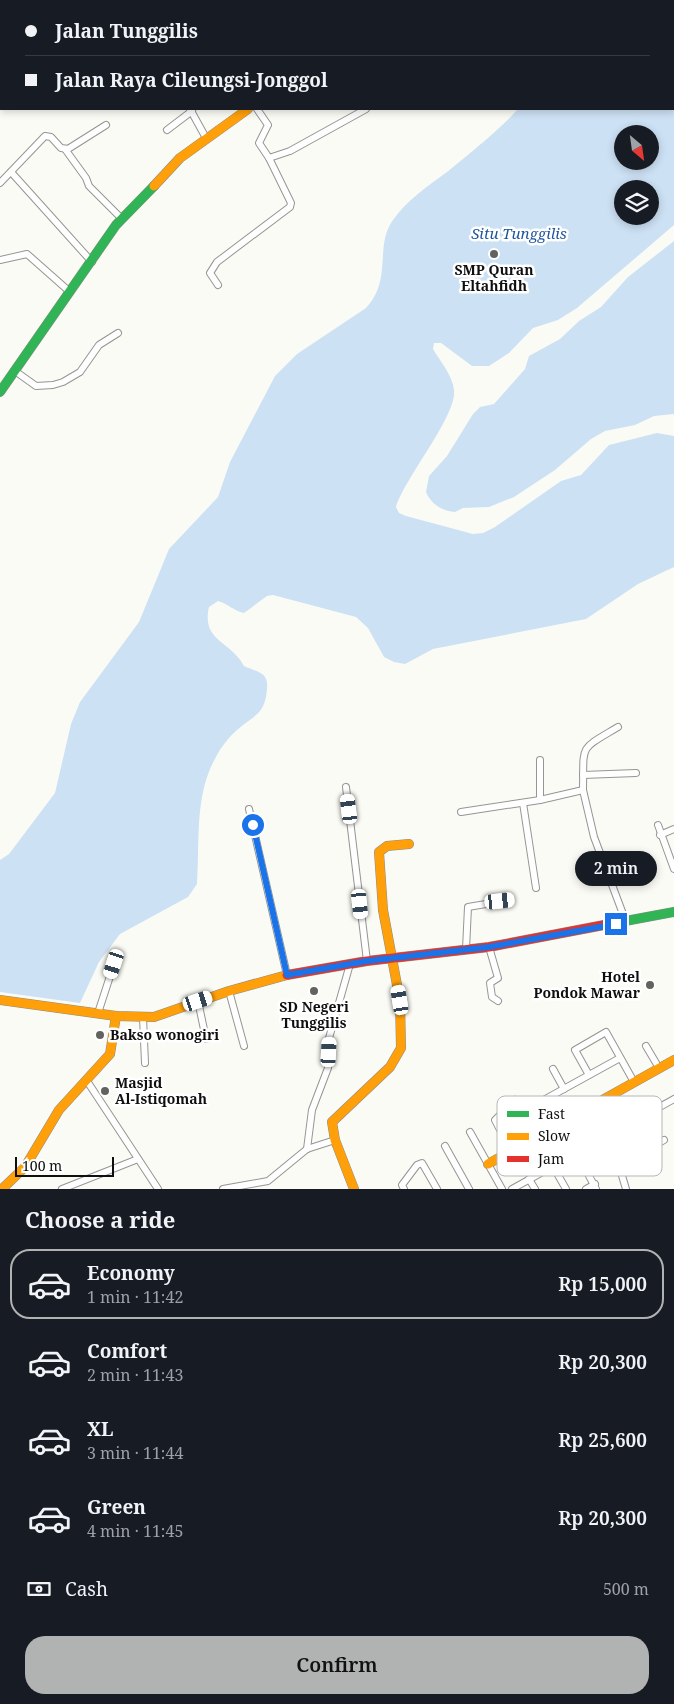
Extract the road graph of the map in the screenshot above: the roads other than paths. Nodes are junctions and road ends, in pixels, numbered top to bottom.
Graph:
1 (191, 110) edge
2 (247, 110) edge
3 (258, 110) edge
4 (356, 112) edge
5 (106, 125) dead end
6 (167, 130) dead end
7 (206, 138) junction
8 (65, 149) junction
9 (269, 158) junction
10 (11, 172) junction
11 (0, 183) edge
12 (122, 219) junction
13 (0, 260) edge
14 (92, 262) junction
15 (218, 285) dead end
16 (70, 292) junction
17 (118, 333) dead end
18 (15, 372) junction
19 (0, 392) edge
20 (618, 727) dead end
21 (540, 760) dead end
22 (636, 773) dead end
23 (583, 775) junction
24 (346, 787) dead end
25 (583, 790) junction
26 (540, 800) junction
27 (523, 803) junction
28 (249, 809) dead end
29 (461, 812) dead end
30 (658, 825) dead end
31 (674, 829) edge
32 (660, 835) junction
33 (409, 844) dead end
34 (674, 869) edge
35 (536, 888) dead end
36 (510, 900) dead end
37 (674, 912) edge
38 (626, 922) junction
39 (489, 947) junction
40 (466, 949) junction
41 (394, 959) junction
42 (367, 961) junction
43 (114, 964) dead end
44 (350, 964) junction
45 (287, 975) junction
46 (229, 991) junction
47 (0, 1000) edge
48 (198, 1001) junction
49 (498, 1001) dead end
50 (98, 1013) junction
51 (116, 1016) junction
52 (143, 1018) junction
53 (206, 1040) dead end
54 (244, 1046) dead end
55 (646, 1046) dead end
56 (620, 1058) junction
57 (674, 1060) edge
58 (145, 1063) dead end
59 (659, 1068) junction
60 (553, 1069) dead end
61 (589, 1075) junction
62 (87, 1081) junction
63 (634, 1082) junction
64 (564, 1089) junction
65 (551, 1096) edge
66 (609, 1096) edge
67 (674, 1099) edge
68 (662, 1106) edge
69 (470, 1132) dead end
70 (335, 1140) junction
71 (446, 1146) dead end
72 (307, 1149) junction
73 (138, 1159) junction
74 (497, 1159) edge
75 (488, 1164) junction
76 (535, 1176) edge
77 (559, 1176) edge
78 (590, 1176) edge
79 (622, 1176) edge
80 (529, 1179) junction
81 (596, 1187) edge
82 (2, 1189) edge
83 (62, 1189) edge
84 (158, 1189) edge
85 (223, 1189) edge
86 (354, 1189) edge
87 (404, 1189) edge
88 (437, 1189) edge
89 (469, 1189) edge
90 (502, 1189) edge
91 (512, 1189) edge
92 (535, 1189) edge
93 (566, 1189) edge
94 (586, 1189) edge
95 (626, 1189) edge

1 - 6 street
1 - 7 street
2 - 7 street
3 - 9 street
4 - 9 street
5 - 8 street
7 - 12 street
8 - 10 street
8 - 12 street
9 - 15 street
10 - 11 street
10 - 14 street
12 - 14 street
13 - 16 street
14 - 16 street
16 - 18 street
17 - 18 street
18 - 19 street
20 - 23 street
21 - 26 street
22 - 23 street
23 - 25 street
24 - 42 street
25 - 26 street
25 - 38 street
26 - 27 street
27 - 29 street
27 - 35 street
28 - 45 street
30 - 32 street
31 - 32 street
32 - 34 street
33 - 41 street
36 - 40 street
37 - 38 street
38 - 39 street
39 - 40 street
39 - 49 street
40 - 41 street
41 - 42 street
41 - 70 street
42 - 44 street
43 - 50 street
44 - 45 street
44 - 72 street
45 - 46 street
46 - 48 street
46 - 54 street
47 - 50 street
48 - 52 street
48 - 53 street
50 - 51 street
51 - 52 street
51 - 62 street
52 - 58 street
55 - 59 street
56 - 61 street
56 - 61 street
56 - 63 street
57 - 59 street
59 - 63 street
60 - 64 street
61 - 64 street
62 - 73 street
62 - 82 street
63 - 66 street
64 - 65 street
67 - 68 street
69 - 75 street
70 - 72 street
70 - 86 street
71 - 89 street
72 - 85 street
73 - 83 street
73 - 84 street
74 - 75 street
75 - 90 street
76 - 80 street
77 - 93 street
78 - 81 street
79 - 95 street
80 - 91 street
80 - 92 street
81 - 94 street
87 - 88 street

